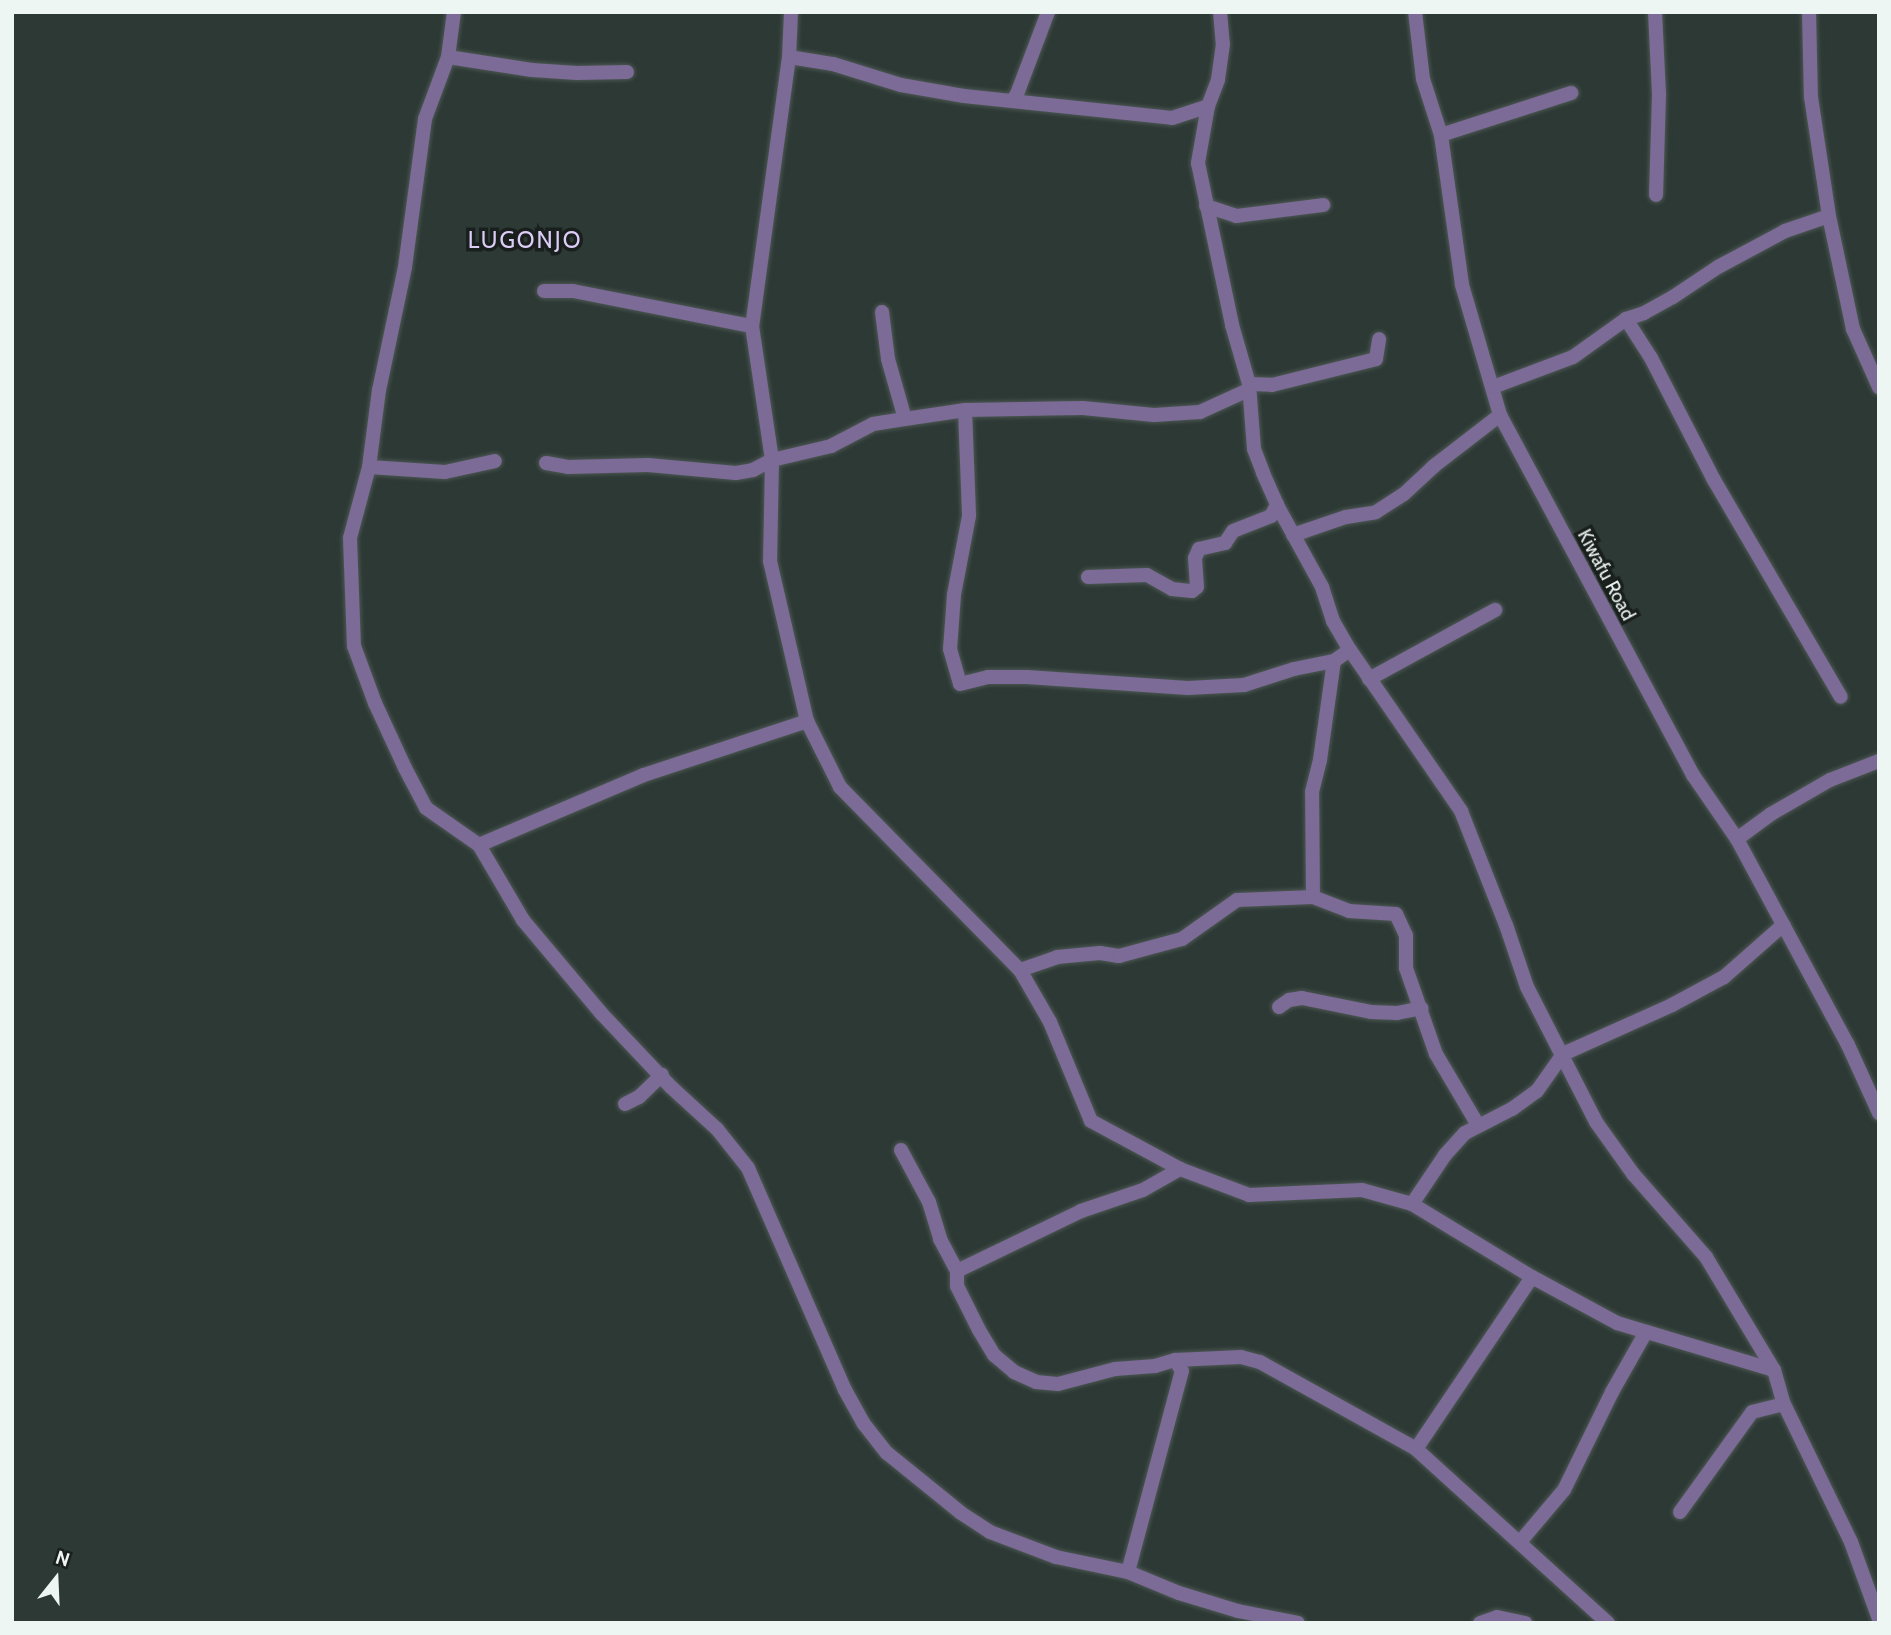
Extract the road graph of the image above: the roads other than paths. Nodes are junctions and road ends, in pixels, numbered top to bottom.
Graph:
1 (454, 12) edge
2 (791, 12) edge
3 (1048, 12) edge
4 (1220, 12) edge
5 (1415, 12) edge
6 (1655, 12) edge
7 (1809, 12) edge
8 (448, 57) junction
9 (789, 57) junction
10 (626, 72) dead end
11 (1571, 93) dead end
12 (1012, 101) junction
13 (1208, 106) junction
14 (1441, 135) junction
15 (1656, 195) dead end
16 (1323, 205) dead end
17 (1206, 206) junction
18 (1829, 216) junction
19 (544, 291) dead end
20 (882, 312) dead end
21 (1626, 319) junction
22 (752, 326) junction
23 (1379, 340) dead end
24 (1249, 387) junction
25 (1493, 387) junction
26 (1879, 387) edge
27 (965, 410) junction
28 (1500, 415) junction
29 (905, 419) junction
30 (772, 460) junction
31 (495, 461) dead end
32 (546, 463) dead end
33 (369, 467) junction
34 (1277, 505) junction
35 (1293, 535) junction
36 (1088, 577) dead end
37 (1495, 610) dead end
38 (1350, 650) junction
39 (1334, 661) junction
40 (1369, 679) junction
41 (1841, 697) dead end
42 (807, 721) junction
43 (1879, 761) edge
44 (1737, 839) junction
45 (479, 845) junction
46 (1313, 897) junction
47 (1783, 925) junction
48 (1020, 970) junction
49 (1279, 1007) dead end
50 (1422, 1008) junction
51 (1563, 1054) junction
52 (662, 1075) junction
53 (625, 1104) dead end
54 (1879, 1113) edge
55 (1478, 1125) junction
56 (901, 1150) dead end
57 (1180, 1170) junction
58 (1412, 1204) junction
59 (957, 1271) junction
60 (1532, 1278) junction
61 (1646, 1332) junction
62 (1175, 1360) junction
63 (1773, 1370) junction
64 (1784, 1405) junction
65 (1416, 1449) junction
66 (1680, 1512) dead end
67 (1520, 1542) junction
68 (1128, 1572) junction
69 (1879, 1619) edge
70 (1298, 1623) edge
71 (1480, 1623) edge
72 (1525, 1623) edge
73 (1608, 1623) edge

1 - 8 street
2 - 9 street
3 - 12 street
4 - 13 street
5 - 14 street, Kiwafu Road
6 - 15 street
7 - 18 street
8 - 10 street
8 - 33 street
9 - 12 street
9 - 22 street
11 - 14 street
12 - 13 street
13 - 17 street
14 - 25 street, Kiwafu Road
16 - 17 street
17 - 24 street
18 - 21 street
18 - 26 street
19 - 22 street
20 - 29 street
21 - 25 street
21 - 41 street
22 - 30 street
23 - 24 street
24 - 27 street
24 - 34 street
25 - 28 street, Kiwafu Road
27 - 29 street
27 - 39 street
28 - 35 street
28 - 44 street, Kiwafu Road
29 - 30 street
30 - 32 street
30 - 42 street
31 - 33 street
33 - 45 street
34 - 35 street
34 - 36 street
35 - 38 street
37 - 40 street
38 - 39 street
38 - 40 street
39 - 46 street
40 - 51 street
42 - 45 street
42 - 48 street
43 - 44 street
44 - 47 street, Kiwafu Road
45 - 52 street
46 - 48 street
46 - 50 street
47 - 51 street
47 - 54 street, Kiwafu Road
48 - 57 street
49 - 50 street
50 - 55 street
51 - 55 street
51 - 63 street
52 - 53 street
52 - 68 street
55 - 58 street
56 - 59 street
57 - 58 street
57 - 59 street
58 - 60 street
59 - 62 street
60 - 61 street
60 - 65 street
61 - 63 street
61 - 67 street
62 - 65 street
62 - 68 street
63 - 64 street
64 - 66 street
64 - 69 street
65 - 67 street
67 - 73 street
68 - 70 street
71 - 72 street

